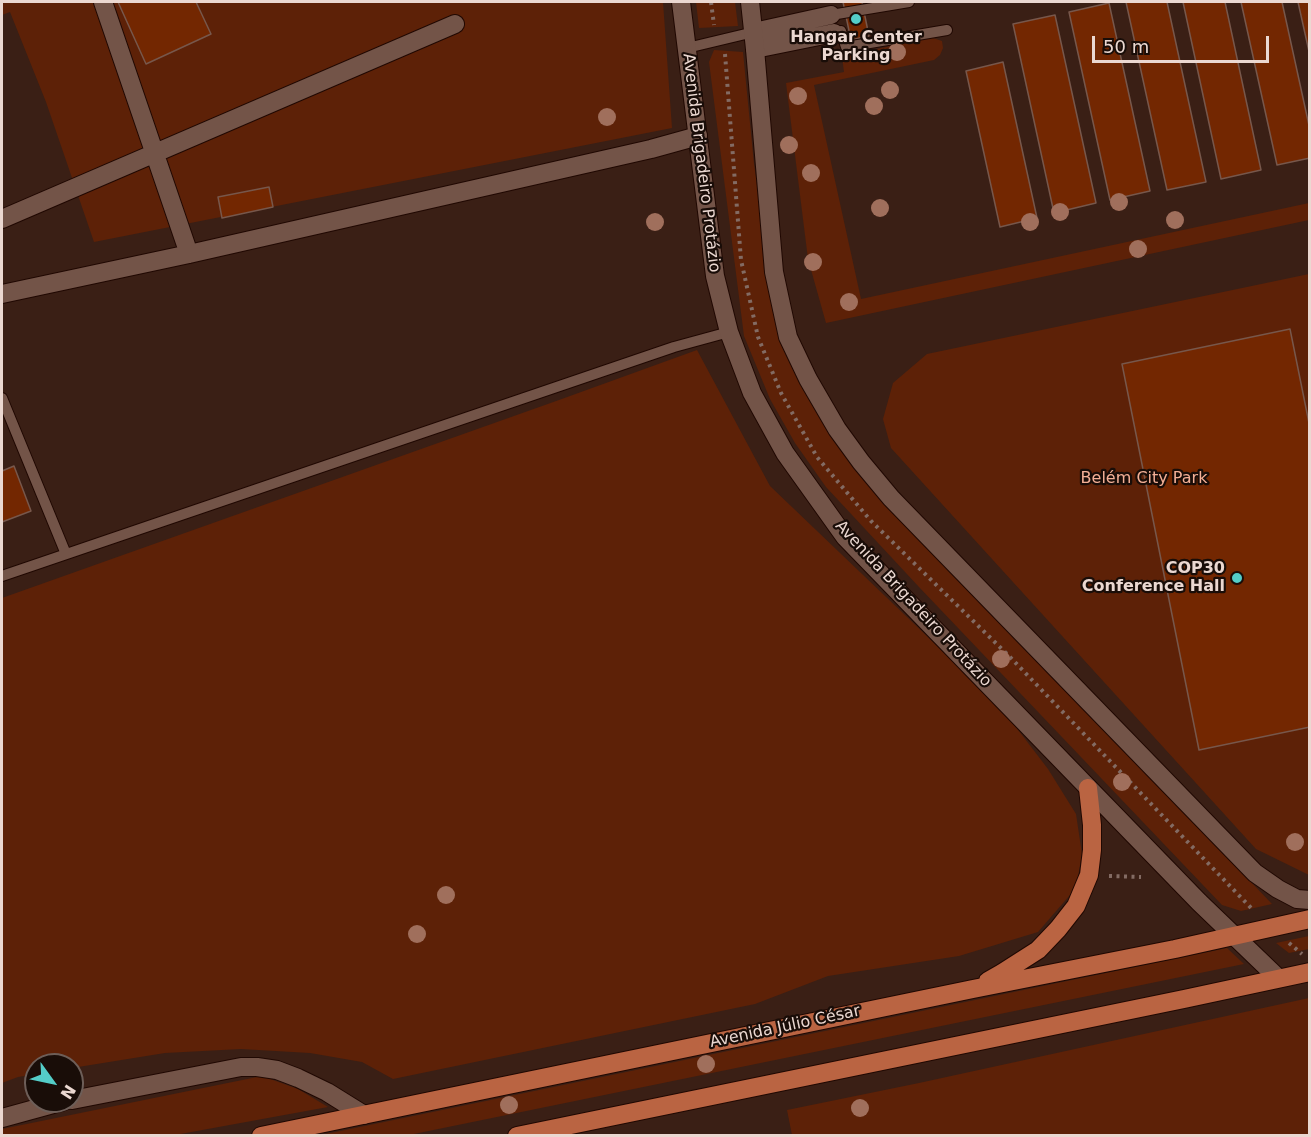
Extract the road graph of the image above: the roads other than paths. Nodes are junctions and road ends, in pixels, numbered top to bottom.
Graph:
1 (103, 2) edge
2 (681, 2) edge
3 (750, 2) edge
4 (909, 2) edge
5 (455, 24) dead end
6 (833, 24) junction
7 (947, 30) dead end
8 (754, 40) junction
9 (687, 48) junction
10 (698, 136) junction
11 (154, 153) junction
12 (2, 219) edge
13 (189, 254) junction
14 (2, 294) edge
15 (729, 332) junction
16 (2, 398) edge
17 (66, 554) junction
18 (2, 576) edge
19 (1088, 788) junction
20 (1310, 900) edge
21 (1310, 919) edge
22 (1234, 936) junction
23 (1310, 972) edge
24 (1278, 978) junction
25 (973, 989) junction
26 (84, 1098) edge
27 (24, 1112) edge
28 (364, 1114) junction
29 (2, 1118) edge
30 (261, 1136) edge
31 (517, 1136) edge

1 - 11 main road
2 - 9 main road, Avenida Brigadeiro Protázio
3 - 8 main road
4 - 6 lane
5 - 11 main road
6 - 7 lane
6 - 8 main road
8 - 9 lane
8 - 20 main road
9 - 10 main road, Avenida Brigadeiro Protázio
10 - 13 main road
10 - 15 main road, Avenida Brigadeiro Protázio
11 - 12 main road
11 - 13 main road
13 - 14 main road
15 - 17 lane
15 - 19 main road, Avenida Brigadeiro Protázio
16 - 17 lane
17 - 18 lane
19 - 22 main road, Avenida Brigadeiro Protázio
19 - 25 main road
21 - 22 main road, Avenida Júlio César
22 - 24 main road, Avenida Brigadeiro Protázio
22 - 25 main road, Avenida Júlio César
23 - 24 main road
24 - 31 main road
25 - 28 main road, Avenida Júlio César
26 - 28 main road
27 - 29 main road
28 - 30 main road, Avenida Júlio César

